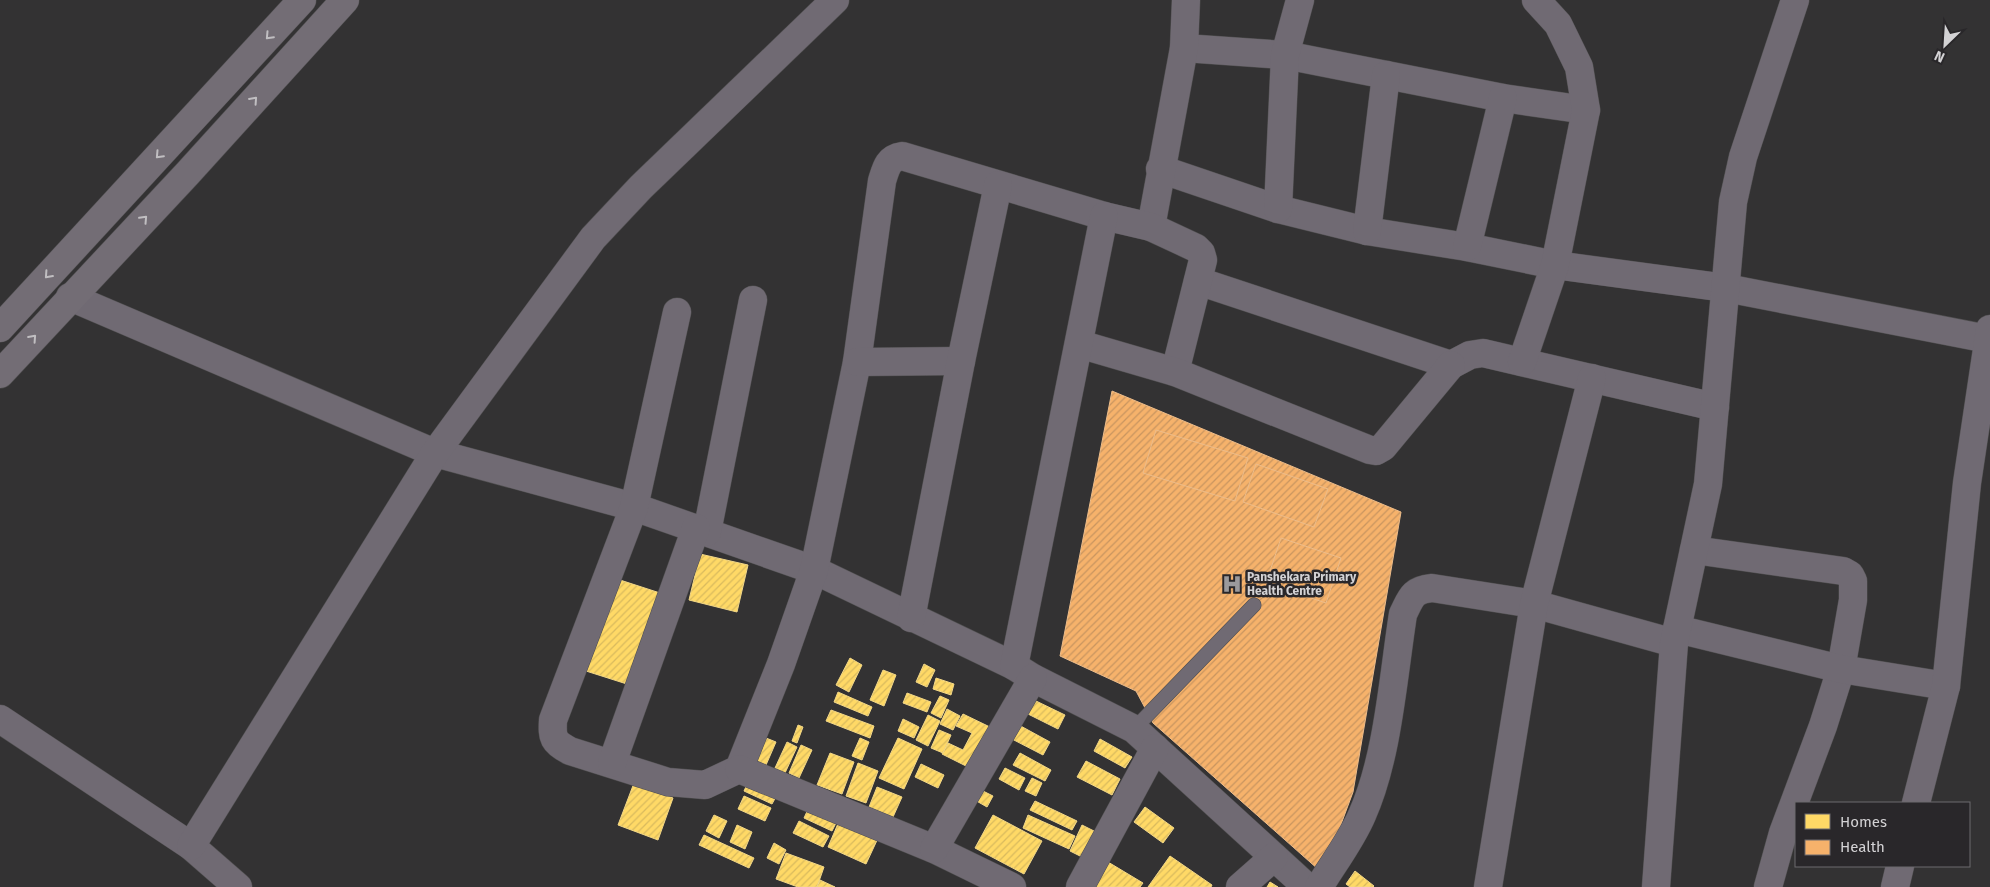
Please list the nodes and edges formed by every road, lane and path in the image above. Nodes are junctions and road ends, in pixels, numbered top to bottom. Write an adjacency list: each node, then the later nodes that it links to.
1 (344, 0): 23 (street, one-way to 1)
2 (835, 0): 37 (street)
3 (1186, 0): 8 (street)
4 (1300, 0): 9 (street)
5 (1536, 0): 12 (street)
6 (1795, 0): 22 (street)
7 (292, 3): 26 (street, one-way to 26)
8 (1184, 48): 9 (street); 13 (street)
9 (1285, 56): 10 (street); 15 (street)
10 (1386, 75): 11 (street); 18 (street)
11 (1503, 98): 12 (street); 19 (street)
12 (1586, 110): 20 (street)
13 (1160, 169): 15 (street); 17 (street)
14 (998, 185): 16 (street); 29 (street); 30 (street)
15 (1278, 208): 18 (street)
16 (1104, 216): 17 (street); 28 (street)
17 (1151, 227): 21 (street)
18 (1366, 231): 19 (street)
19 (1467, 247): 20 (street)
20 (1556, 266): 22 (street); 31 (street)
21 (1198, 281): 32 (street); 33 (street)
22 (1726, 288): 27 (street); 36 (street)
23 (70, 297): 34 (street, one-way to 23); 37 (street)
24 (753, 300): 39 (street)
25 (677, 312): 38 (street)
26 (0, 328)
27 (1989, 334): 48 (street)
28 (1079, 344): 33 (street); 47 (street)
29 (961, 361): 30 (street); 44 (street)
30 (857, 362): 41 (street)
31 (1522, 362): 32 (street); 35 (street)
32 (1451, 365): 33 (street)
33 (1175, 372)
34 (0, 374)
35 (1592, 378): 36 (street); 42 (street)
36 (1715, 407): 40 (street)
37 (435, 453): 38 (street); 55 (street)
38 (634, 507): 39 (street); 52 (street)
39 (702, 530): 41 (street); 52 (street)
40 (1694, 550): 45 (street); 46 (street)
41 (814, 570): 44 (street); 53 (street)
42 (1534, 604): 45 (street); 64 (street); 65 (street)
43 (1254, 605): 50 (lane)
44 (912, 618): 47 (street)
45 (1676, 636): 46 (street); 66 (street)
46 (1841, 669): 48 (street); 67 (street)
47 (1023, 672): 50 (street); 56 (street)
48 (1946, 686): 54 (street)
49 (0, 720): 55 (street)
50 (1134, 729): 51 (street)
51 (1155, 748): 57 (street); 61 (street)
52 (612, 763): 53 (street)
53 (739, 770): 56 (street)
54 (1916, 802)
55 (191, 846): 59 (street)
56 (934, 849): 60 (street)
57 (1274, 857): 62 (street); 63 (street)
58 (1900, 867): 68 (street)
59 (238, 887)
60 (1012, 887)
61 (1080, 887)
62 (1240, 887)
63 (1307, 887)
64 (1319, 887)
65 (1488, 887)
66 (1656, 887)
67 (1768, 887)
68 (1895, 887)

